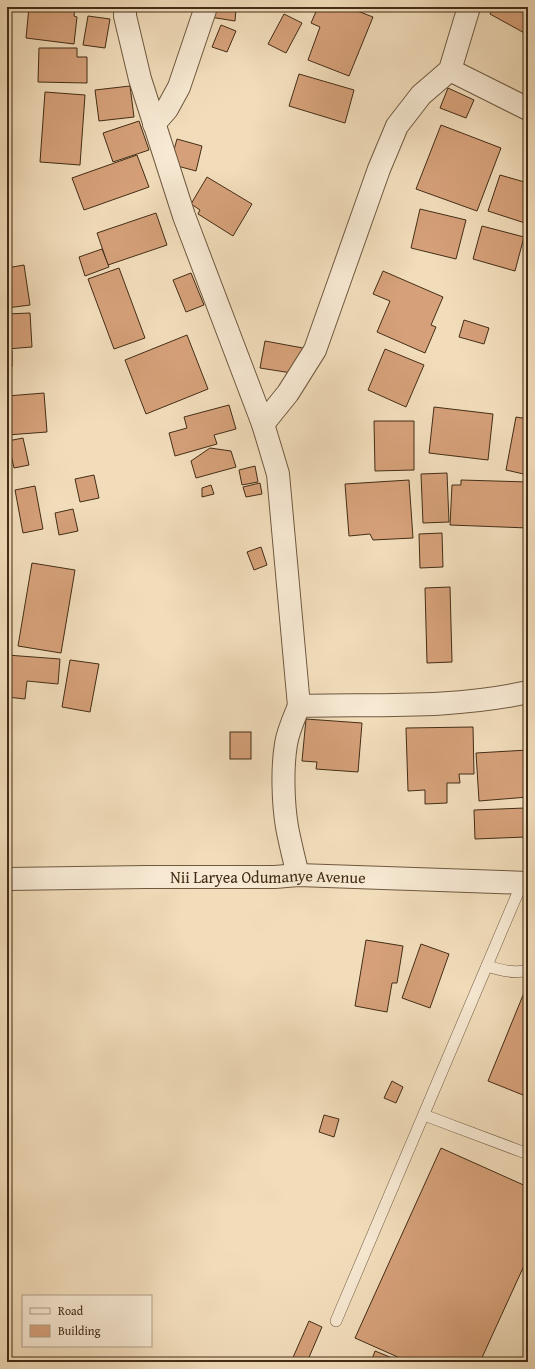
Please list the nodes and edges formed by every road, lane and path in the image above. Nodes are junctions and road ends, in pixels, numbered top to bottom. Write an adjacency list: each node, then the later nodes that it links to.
1 (125, 7): 6 (street)
2 (206, 7): 6 (street)
3 (469, 7): 4 (street)
4 (450, 70): 5 (street); 7 (street)
5 (528, 109)
6 (154, 124): 7 (street)
7 (263, 424): 9 (street)
8 (528, 692): 9 (street)
9 (299, 706): 10 (street)
10 (298, 875): 11 (street, Nii Laryea Odumanye Avenue); 12 (street, Nii Laryea Odumanye Avenue)
11 (7, 878)
12 (525, 883): 13 (lane)
13 (487, 966): 14 (lane); 15 (lane)
14 (528, 970)
15 (424, 1115): 16 (lane); 17 (lane)
16 (528, 1154)
17 (336, 1321)

